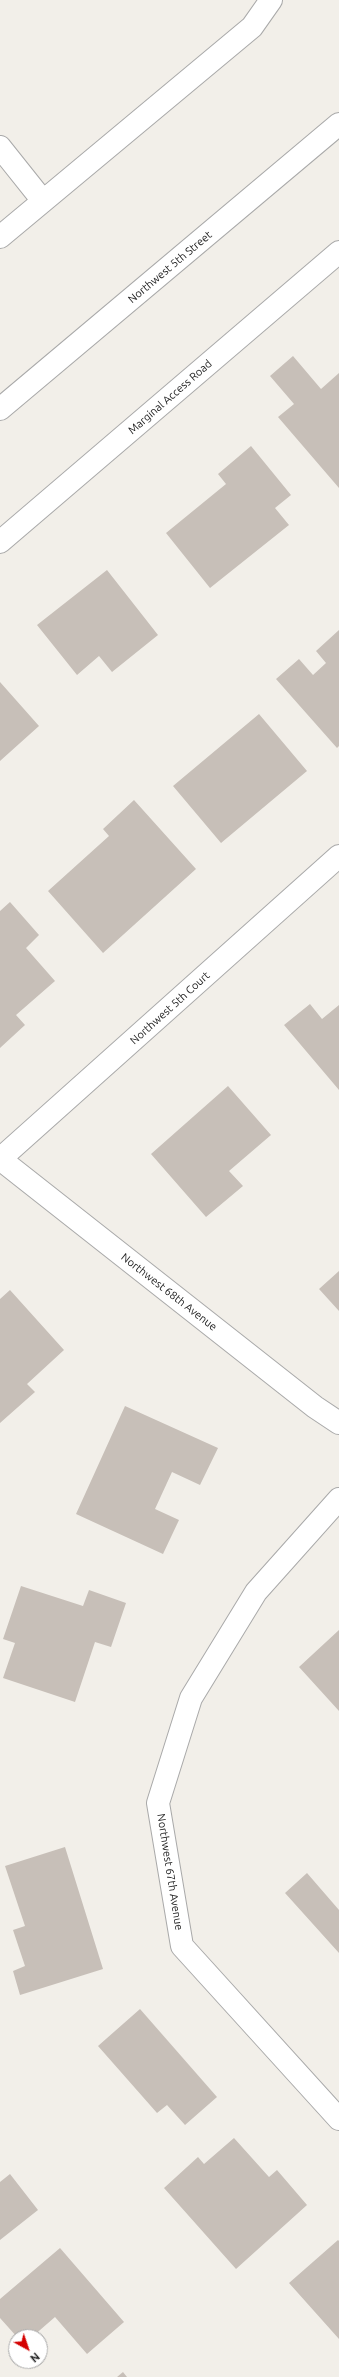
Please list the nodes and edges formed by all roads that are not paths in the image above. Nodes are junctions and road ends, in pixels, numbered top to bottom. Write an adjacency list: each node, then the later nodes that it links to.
1 (271, 0): 4 (street)
2 (339, 124): 7 (street, Northwest 5th Street)
3 (0, 147): 4 (street)
4 (43, 201): 5 (street)
5 (0, 237)
6 (339, 252): 8 (street, Marginal Access Road)
7 (0, 409)
8 (0, 542)
9 (339, 856): 10 (street, Northwest 5th Court)
10 (0, 1159): 11 (street, Northwest 68th Avenue)
11 (339, 1423)
12 (339, 1499): 13 (street, Northwest 67th Avenue)
13 (339, 2119)

